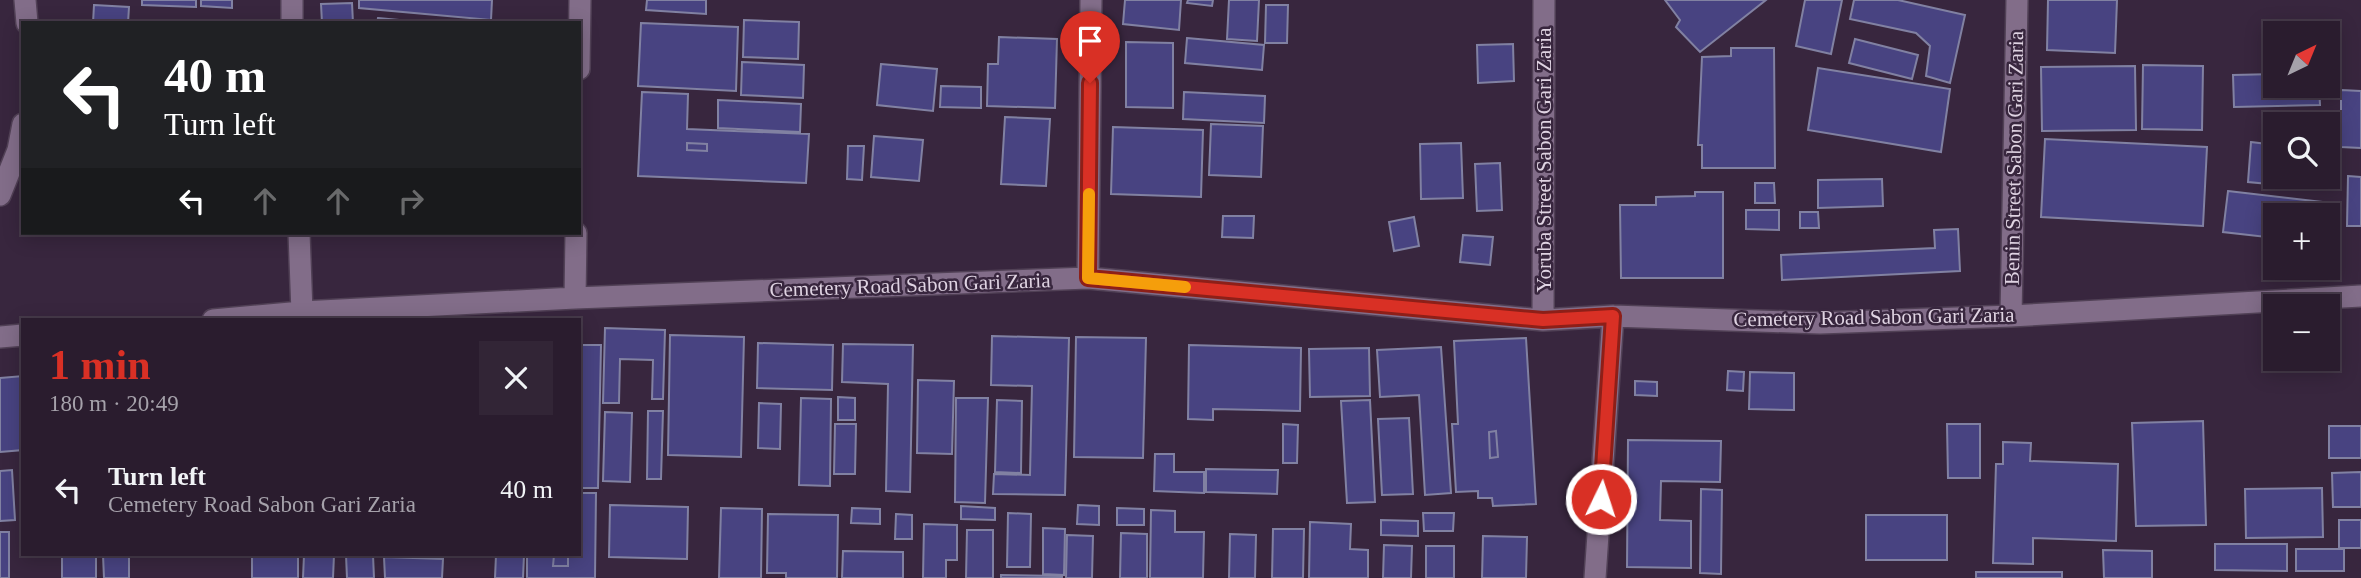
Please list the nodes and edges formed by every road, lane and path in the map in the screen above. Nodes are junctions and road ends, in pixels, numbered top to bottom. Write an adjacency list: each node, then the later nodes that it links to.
1 (24, 0): 7 (street)
2 (292, 0): 8 (street)
3 (580, 0): 9 (street)
4 (1091, 0): 14 (street)
5 (1544, 0): 21 (street, Yoruba Street Sabon Gari Zaria)
6 (2017, 0): 19 (street, Benin Street Sabon Gari Zaria)
7 (27, 21)
8 (292, 21)
9 (580, 21)
10 (21, 134): 11 (street)
11 (0, 195)
12 (299, 235): 17 (street)
13 (576, 235): 16 (street)
14 (1088, 278): 16 (street, Cemetery Road Sabon Gari Zaria); 21 (street, Cemetery Road Sabon Gari Zaria)
15 (2361, 296): 19 (street, Cemetery Road Sabon Gari Zaria)
16 (575, 298): 17 (street, Cemetery Road Sabon Gari Zaria)
17 (302, 312): 20 (street, Cemetery Road Sabon Gari Zaria)
18 (1613, 316): 19 (street, Cemetery Road Sabon Gari Zaria); 21 (street, Cemetery Road Sabon Gari Zaria); 24 (street)
19 (2011, 316)
20 (235, 318)
21 (1543, 320)
22 (21, 335): 23 (street)
23 (0, 337)
24 (1595, 578)

